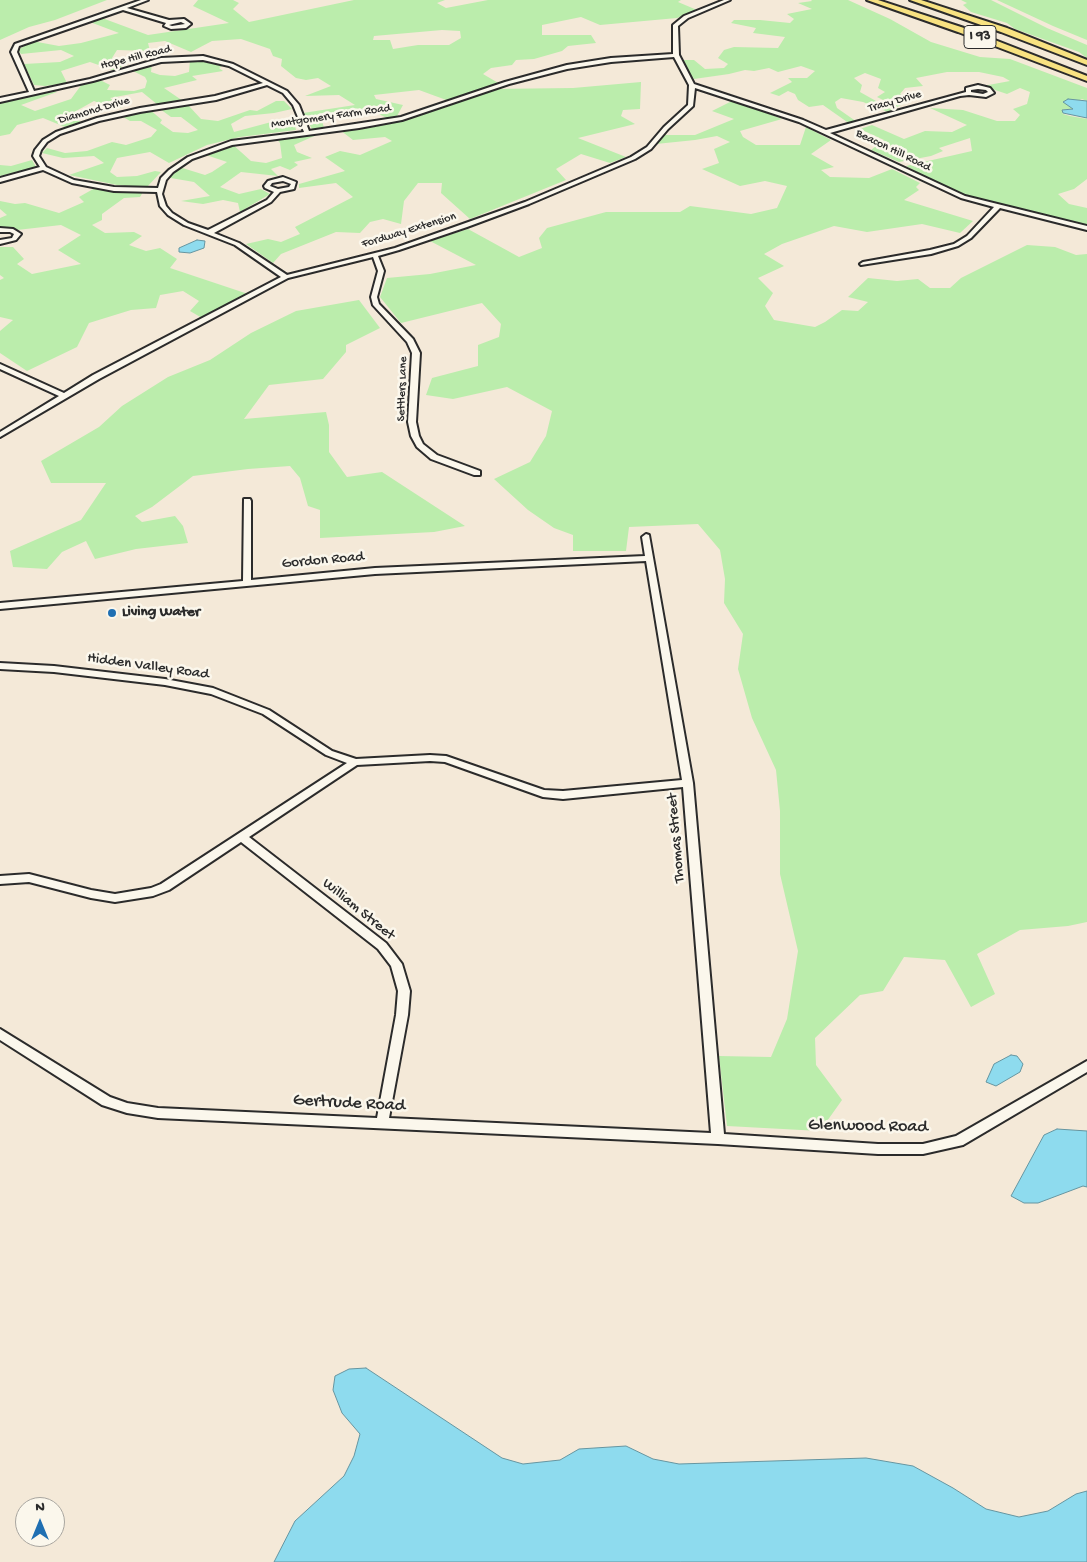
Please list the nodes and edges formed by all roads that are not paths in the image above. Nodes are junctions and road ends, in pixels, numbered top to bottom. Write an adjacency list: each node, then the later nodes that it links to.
1 (146, 0): 5 (street)
2 (728, 0): 7 (street)
3 (872, 0): 9 (highway, I 93)
4 (914, 0): 8 (highway, I 93)
5 (122, 8): 6 (street); 12 (street)
6 (169, 22)
7 (676, 55): 11 (street); 15 (street, Montgomery Farm Road)
8 (1087, 63)
9 (1087, 79)
10 (269, 83): 12 (street, Hope Hill Road); 15 (street, Hope Hill Road); 17 (street, Diamond Drive)
11 (692, 86): 16 (street, Beacon Hill Road); 26 (street, Fordway Extension)
12 (32, 92): 14 (street, Hope Hill Road)
13 (968, 93): 16 (street, Tracy Drive)
14 (0, 100)
15 (308, 132): 19 (street, Montgomery Farm Road)
16 (826, 132): 21 (street, Beacon Hill Road)
17 (44, 168): 18 (street); 19 (street)
18 (0, 180)
19 (159, 190): 24 (street)
20 (278, 191): 24 (street)
21 (998, 206): 22 (street, Beacon Hill Road); 27 (street)
22 (1087, 228)
23 (0, 230): 25 (street)
24 (208, 233): 28 (street)
25 (0, 242)
26 (375, 254): 28 (street, Fordway Extension); 32 (street, Settlers Lane)
27 (863, 264)
28 (286, 277): 30 (street, Fordway Extension)
29 (0, 366): 30 (street)
30 (63, 395): 31 (street, Fordway Extension)
31 (0, 435)
32 (477, 473)
33 (247, 501): 36 (street)
34 (646, 537): 35 (street, Thomas Street)
35 (649, 558): 36 (street, Gordon Road); 40 (street, Thomas Street)
36 (247, 582): 37 (street, Gordon Road)
37 (0, 606)
38 (0, 666): 39 (street, Hidden Valley Road)
39 (355, 762): 40 (street, Hidden Valley Road); 41 (street)
40 (688, 783): 46 (street, Thomas Street)
41 (242, 837): 42 (street); 45 (street, William Street)
42 (0, 880)
43 (0, 1034): 45 (street, Gertrude Road)
44 (1087, 1066): 46 (street, Glenwood Road)
45 (382, 1123): 46 (street, Gertrude Road)
46 (718, 1139)

